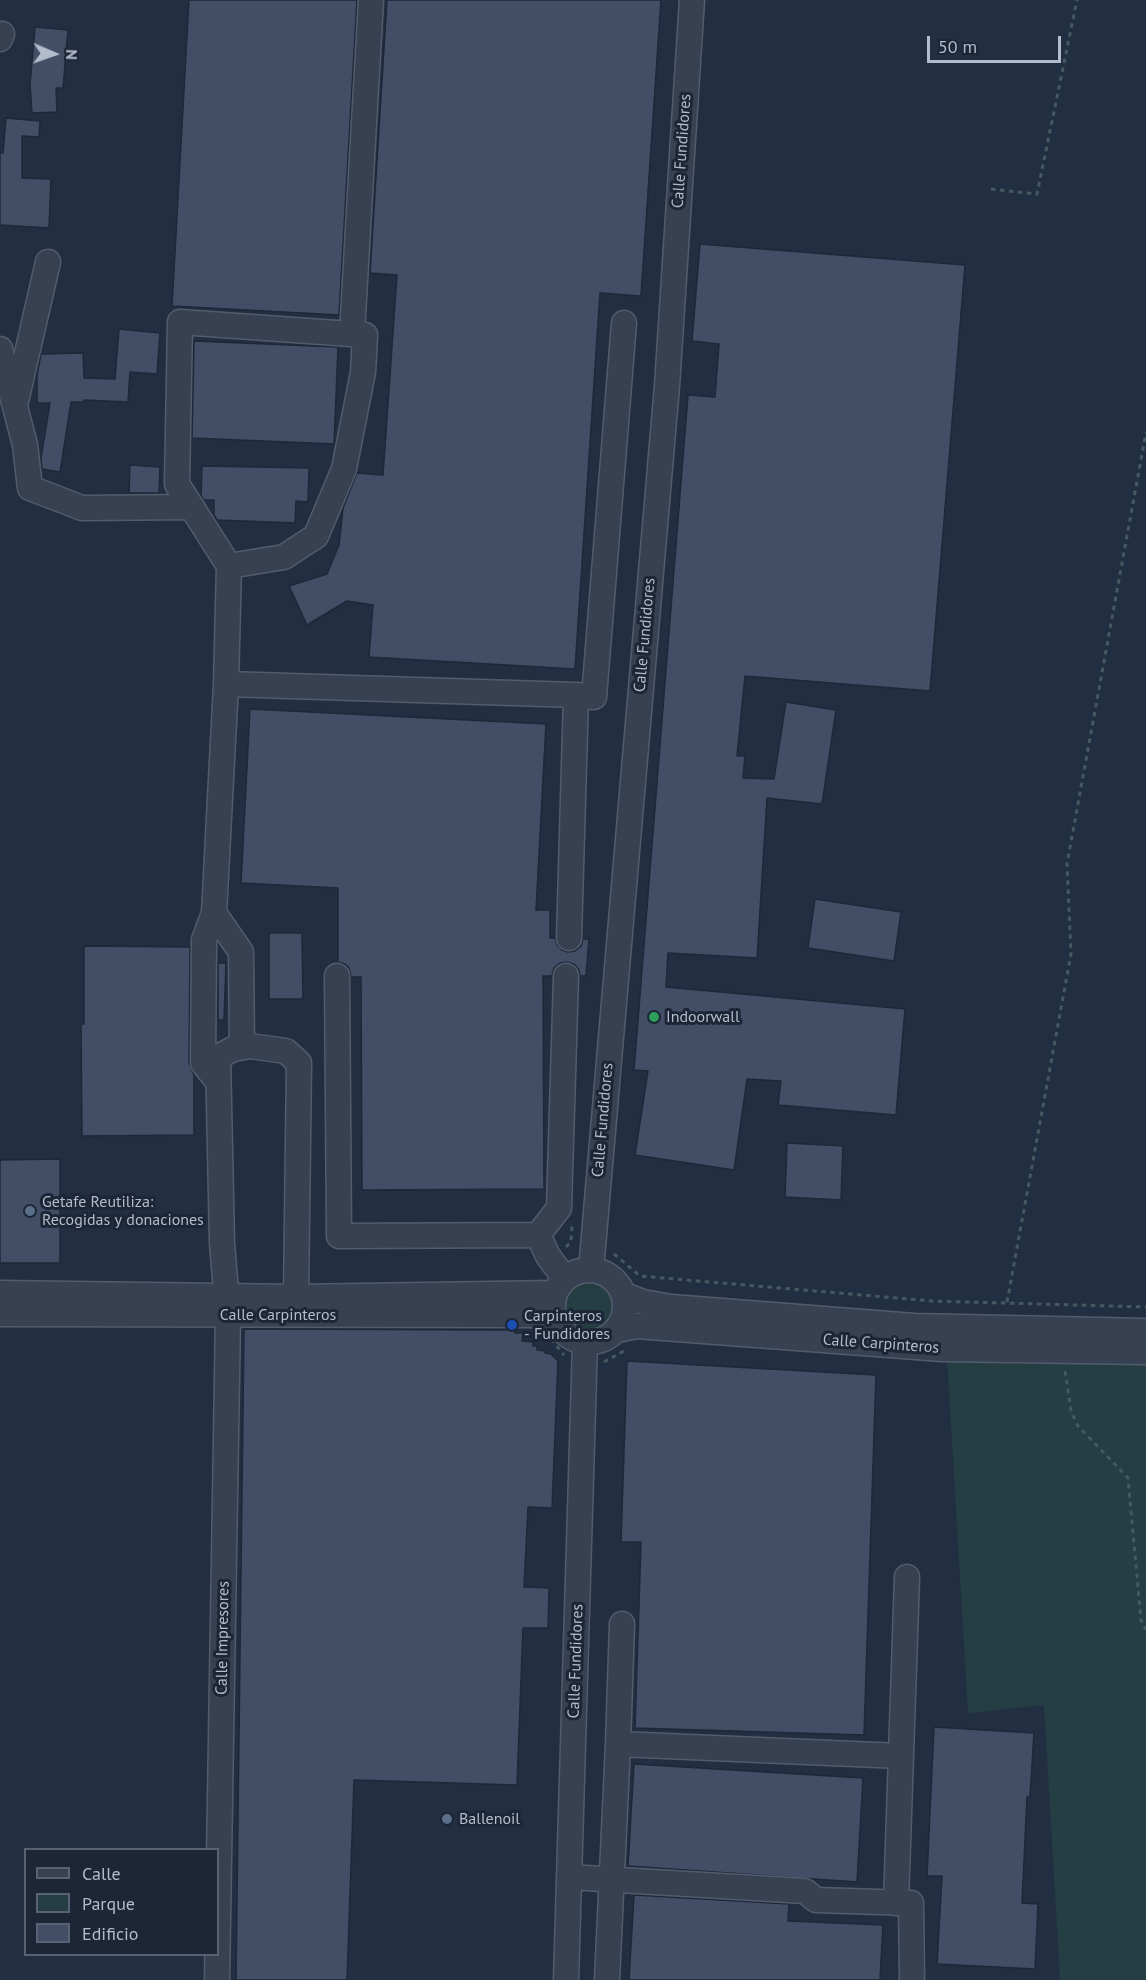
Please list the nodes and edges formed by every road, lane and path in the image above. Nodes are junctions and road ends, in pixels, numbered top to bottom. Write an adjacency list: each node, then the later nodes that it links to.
1 (371, 0): 7 (street)
2 (692, 0): 22 (street, Calle Fundidores)
3 (1077, 0): 4 (path)
4 (991, 189)
5 (48, 262): 9 (street)
6 (624, 323): 14 (street)
7 (352, 334): 11 (street); 12 (street)
8 (0, 349): 9 (street)
9 (15, 406): 11 (street)
10 (1146, 432): 30 (path)
11 (192, 507): 12 (street)
12 (229, 566): 13 (street)
13 (226, 684): 14 (street); 15 (street)
14 (576, 695): 16 (street)
15 (214, 913): 19 (street); 20 (street)
16 (569, 938)
17 (338, 976): 21 (street)
18 (566, 976): 21 (street)
19 (242, 1047): 20 (street, Calle Impresores); 26 (street)
20 (219, 1083): 27 (street, Calle Impresores)
21 (538, 1235): 23 (street)
22 (591, 1270): 23 (street); 25 (street)
23 (560, 1286): 26 (street, Calle Carpinteros); 29 (street)
24 (0, 1293): 27 (street, Calle Carpinteros)
25 (624, 1295): 30 (street, Calle Carpinteros); 31 (street)
26 (296, 1297): 27 (street, Calle Carpinteros)
27 (228, 1305): 28 (street, Calle Carpinteros); 29 (street, Calle Carpinteros); 41 (street, Calle Impresores)
28 (0, 1314)
29 (556, 1320): 33 (street)
30 (1006, 1328): 32 (street, Calle Carpinteros)
31 (617, 1330): 33 (street); 34 (street, Calle Carpinteros)
32 (1146, 1331)
33 (585, 1342): 42 (street, Calle Fundidores)
34 (1146, 1352)
35 (1065, 1370): 38 (path)
36 (907, 1577): 40 (street)
37 (622, 1624): 39 (street)
38 (1146, 1630)
39 (618, 1744): 40 (street); 43 (street)
40 (901, 1756): 44 (street)
41 (219, 1857)
42 (569, 1877): 43 (street); 47 (street, Calle Fundidores)
43 (611, 1880): 44 (street); 48 (street)
44 (896, 1903): 49 (street)
45 (217, 1956): 46 (street, Calle Impresores)
46 (217, 1980)
47 (566, 1980)
48 (607, 1980)
49 (912, 1980)

